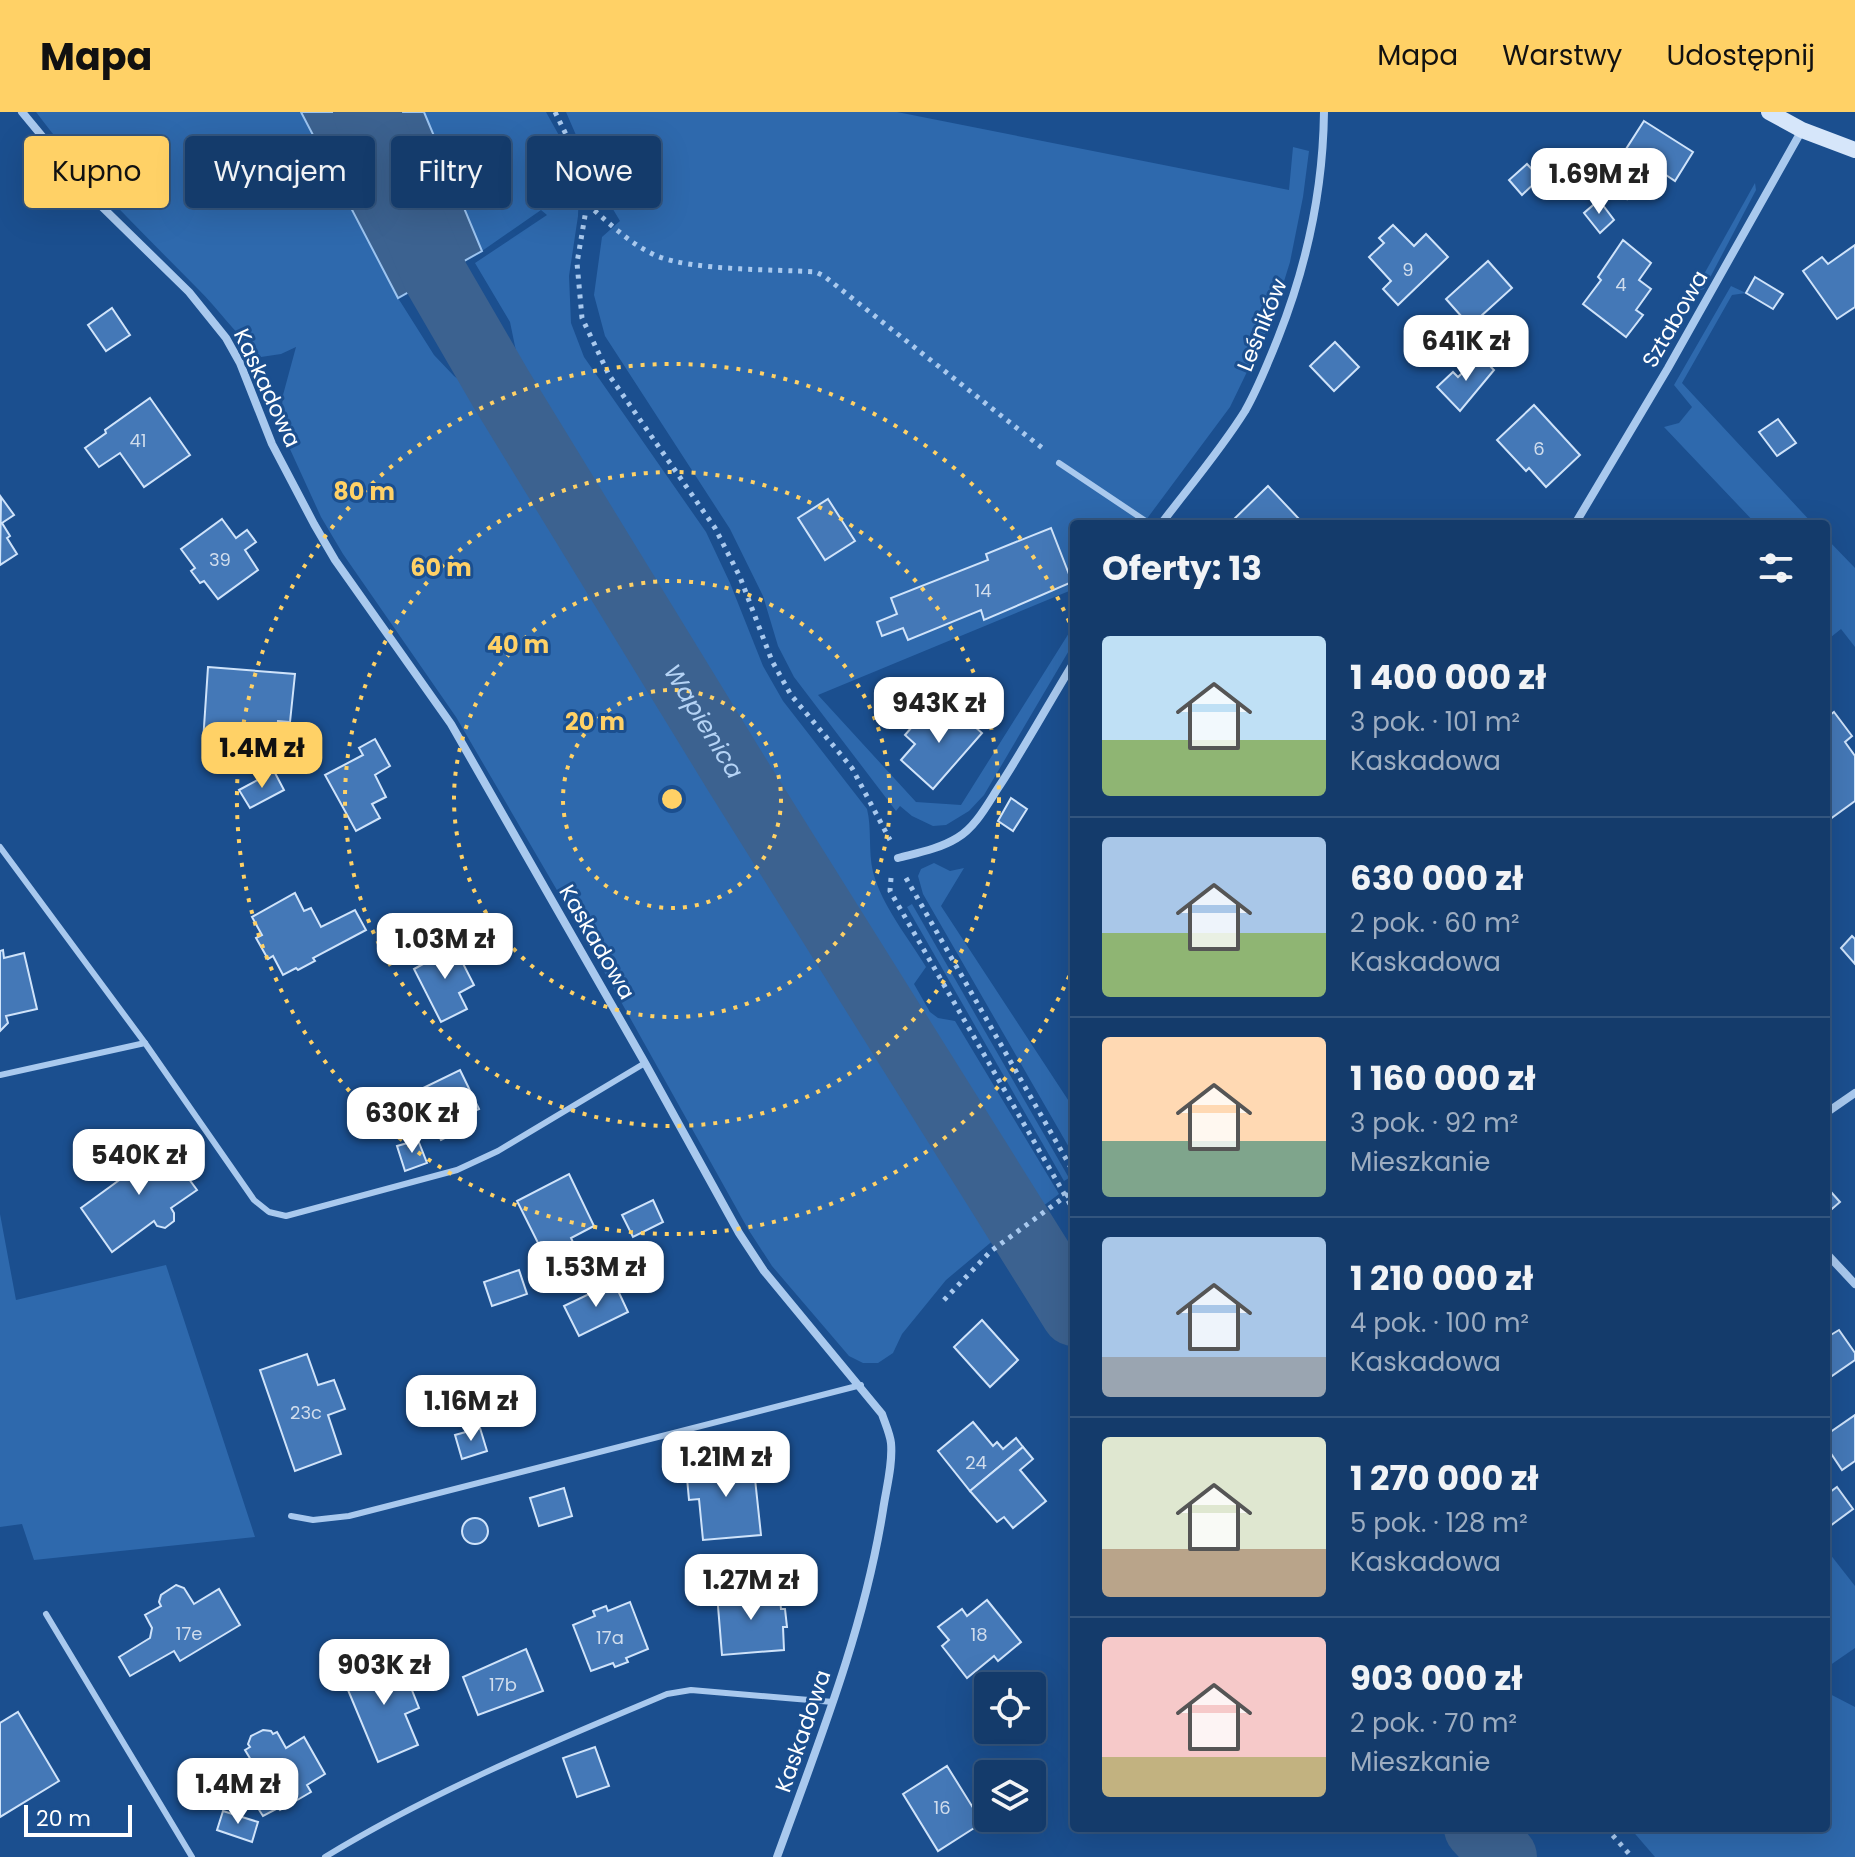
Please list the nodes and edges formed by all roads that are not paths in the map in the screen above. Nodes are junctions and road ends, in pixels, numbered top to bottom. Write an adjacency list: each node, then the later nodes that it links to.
1 (22, 112): 14 (street, Kaskadowa)
2 (1324, 112): 8 (street, Leśników)
3 (1769, 112): 4 (street)
4 (1802, 130): 5 (street); 9 (street, Sztabowa)
5 (1855, 150)
6 (1059, 463): 7 (lane)
7 (1144, 520)
8 (1164, 520)
9 (1577, 520)
10 (1070, 669): 12 (street)
11 (0, 847): 13 (lane)
12 (898, 858)
13 (145, 1043): 14 (lane); 15 (lane)
14 (645, 1063): 20 (street, Kaskadowa)
15 (0, 1075)
16 (1855, 1093): 17 (street)
17 (1830, 1110)
18 (1830, 1257): 19 (street)
19 (1855, 1284)
20 (861, 1385): 21 (lane); 23 (street, Kaskadowa)
21 (291, 1516)
22 (46, 1614): 24 (lane)
23 (833, 1702): 25 (lane); 26 (street, Kaskadowa)
24 (192, 1857)
25 (325, 1857)
26 (777, 1857)

